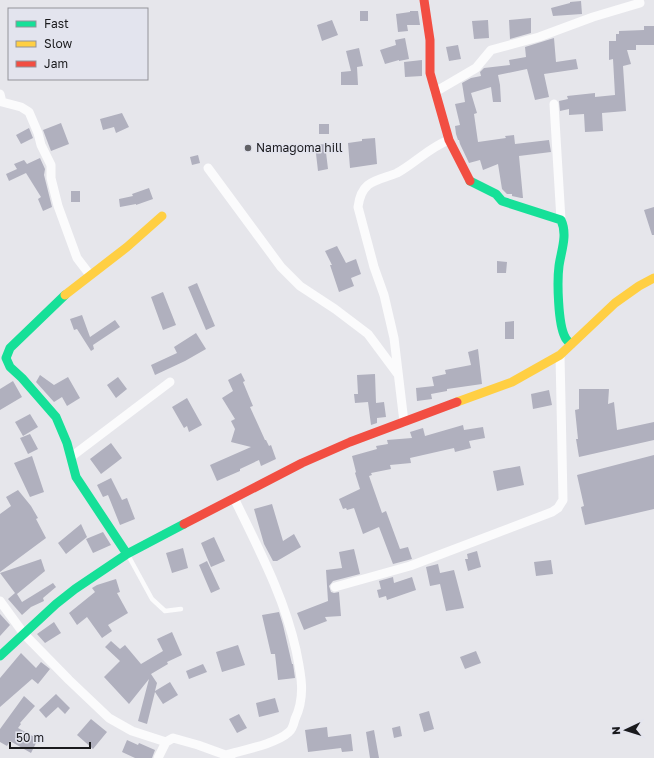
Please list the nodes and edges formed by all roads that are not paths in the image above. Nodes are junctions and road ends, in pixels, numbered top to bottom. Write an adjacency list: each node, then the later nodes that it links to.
1 (424, 0): 3 (street)
2 (639, 0): 3 (street)
3 (435, 92): 6 (street)
4 (0, 94): 10 (street)
5 (554, 104): 9 (street)
6 (449, 140): 9 (street); 15 (street)
7 (208, 168): 15 (street)
8 (162, 216): 10 (street)
9 (560, 220): 12 (street)
10 (90, 275): 14 (street)
11 (654, 278): 12 (street)
12 (571, 344): 13 (street)
13 (560, 356): 17 (street); 21 (street)
14 (4, 364): 18 (street)
15 (398, 374): 17 (street)
16 (170, 382): 18 (street)
17 (404, 422): 19 (street)
18 (71, 457): 20 (street)
19 (234, 498): 20 (street); 27 (street)
20 (127, 554): 23 (lane); 24 (street)
21 (334, 587)
22 (0, 601): 24 (street)
23 (181, 609)
24 (24, 634): 25 (street); 26 (street)
25 (0, 656)
26 (166, 742): 27 (street); 28 (street)
27 (230, 756)
28 (158, 758)

